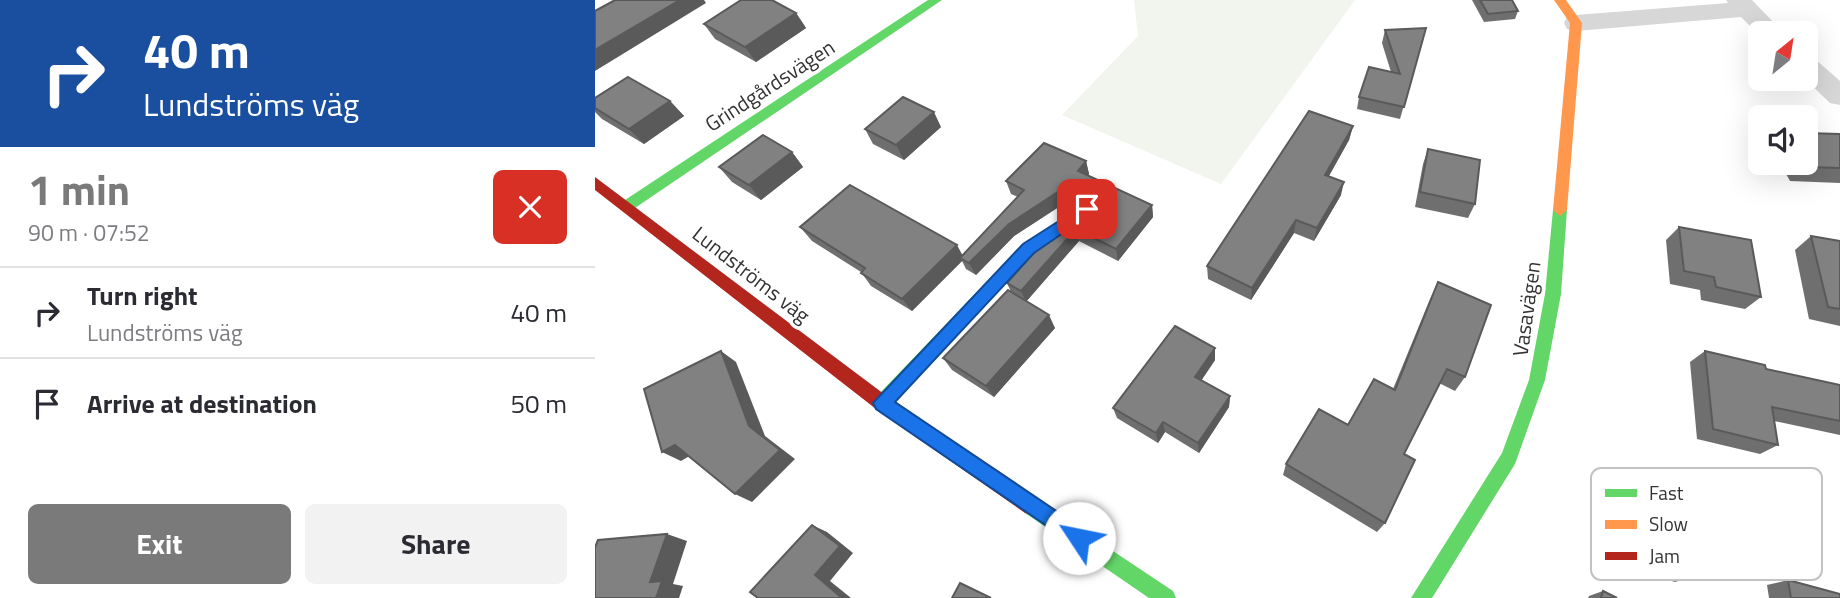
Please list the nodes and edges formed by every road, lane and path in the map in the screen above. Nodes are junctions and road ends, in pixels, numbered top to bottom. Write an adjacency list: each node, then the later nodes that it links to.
1 (936, 0): 9 (street, Grindgårdsvägen)
2 (1560, 0): 5 (street)
3 (1741, 4): 4 (street); 5 (street)
4 (1759, 21)
5 (1576, 23): 13 (street, Vasavägen)
6 (1818, 76): 7 (street)
7 (1840, 96)
8 (595, 181): 9 (street, Lundströms väg)
9 (627, 206): 11 (street, Lundströms väg)
10 (1087, 209): 11 (street)
11 (882, 403): 12 (street, Lundströms väg)
12 (1166, 598)
13 (1421, 598)

